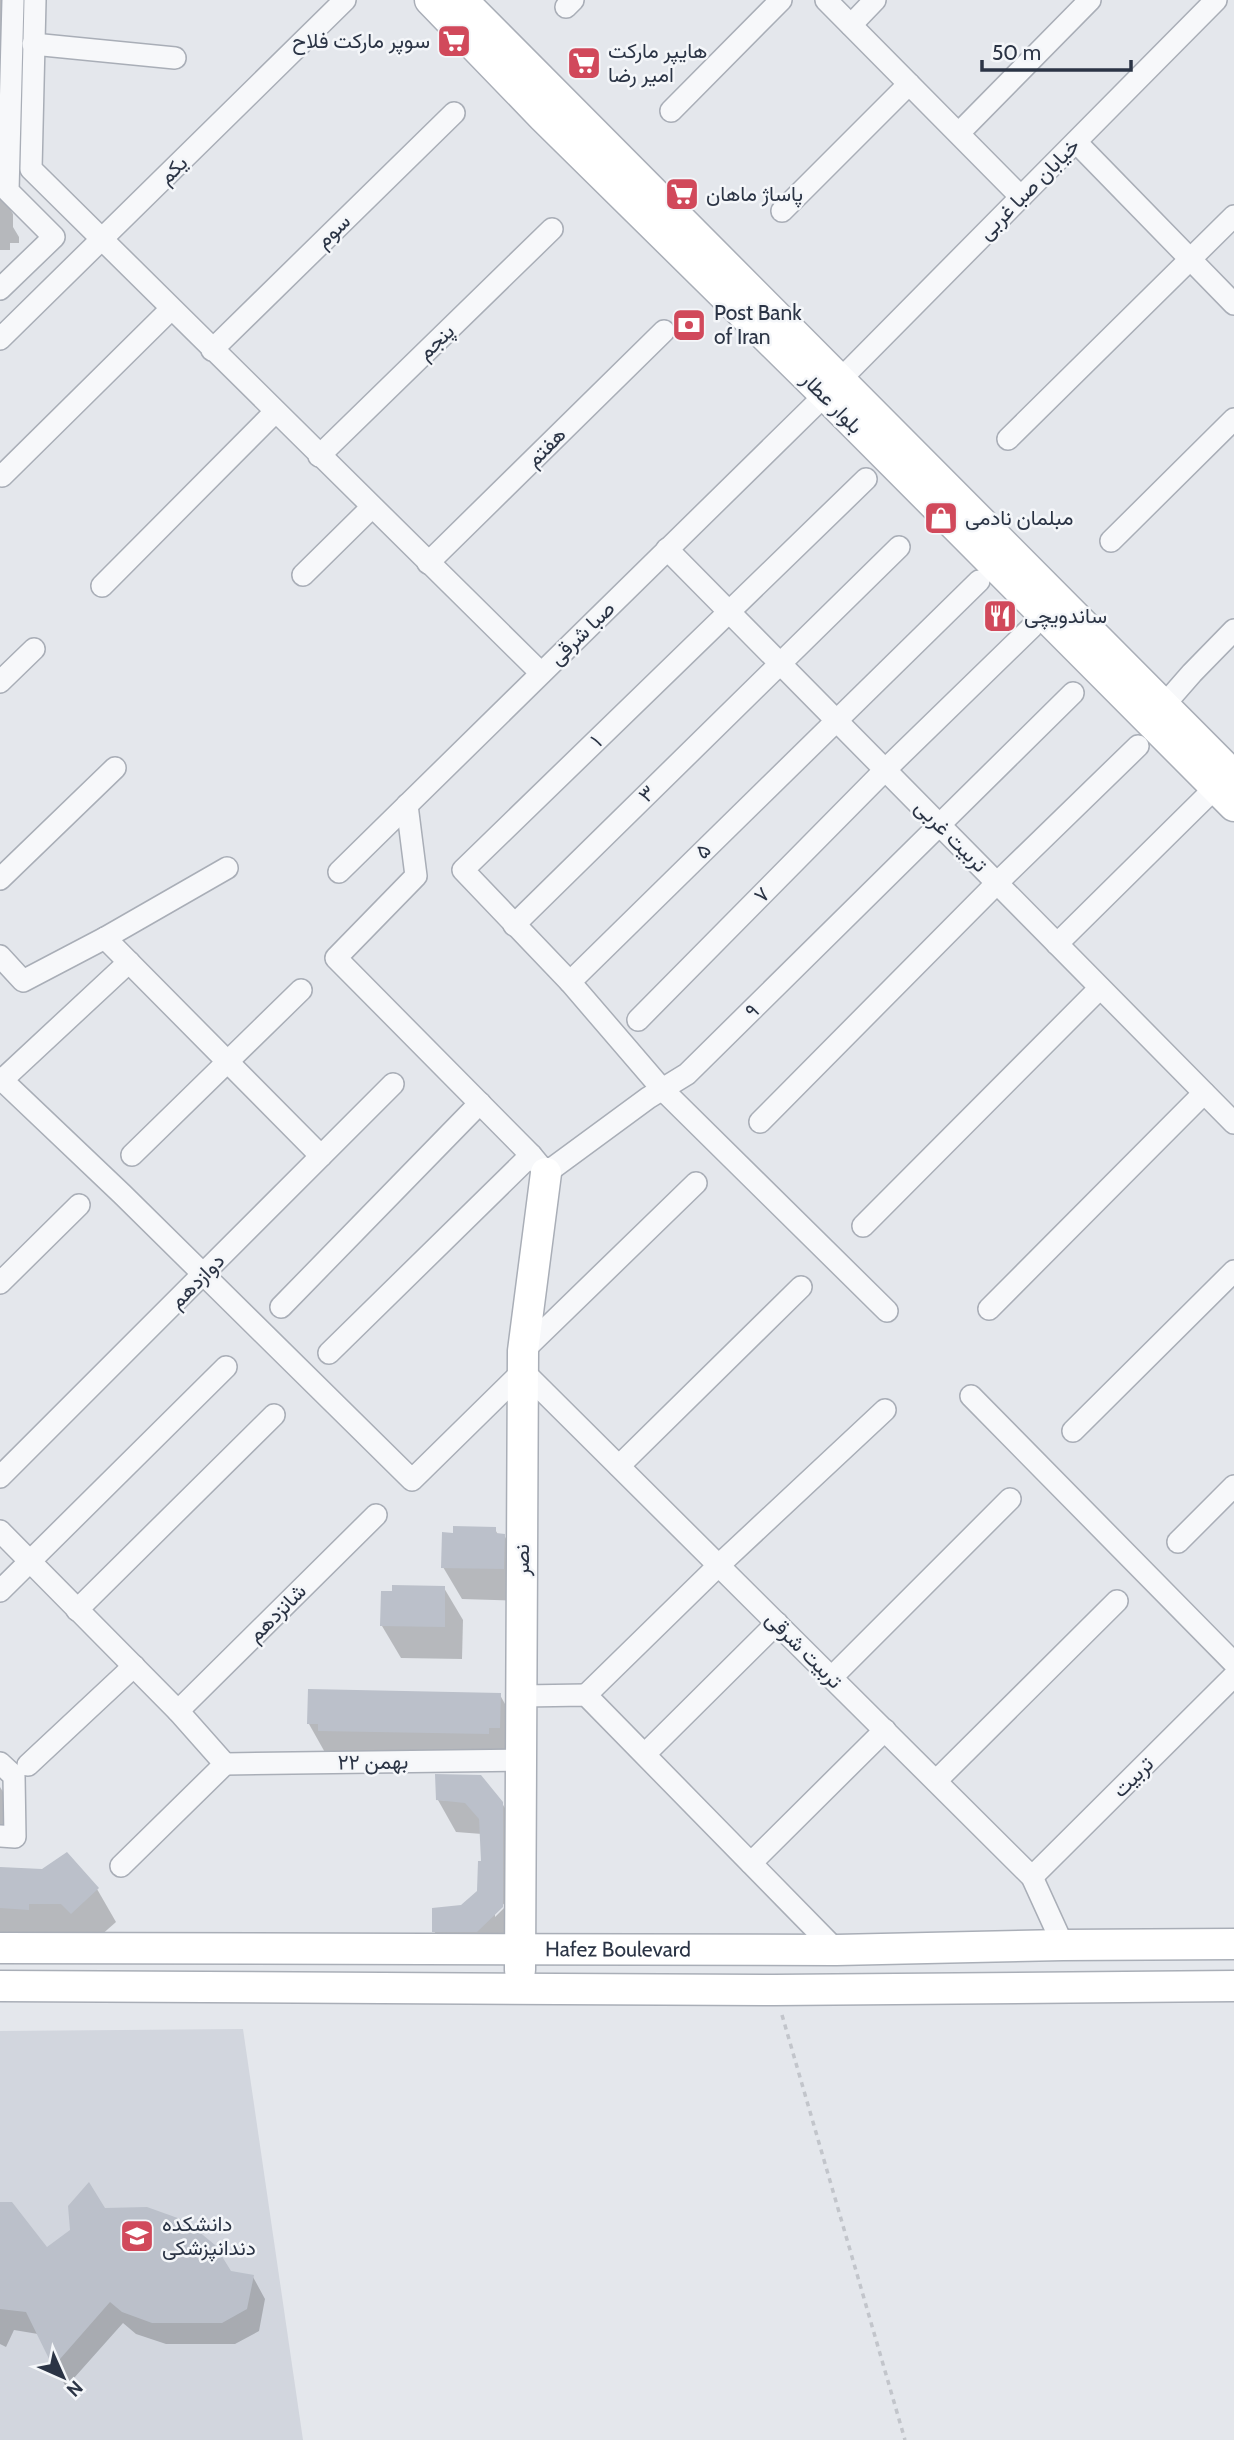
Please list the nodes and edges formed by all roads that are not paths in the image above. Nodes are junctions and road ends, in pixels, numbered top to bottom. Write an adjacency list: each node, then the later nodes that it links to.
1 (13, 0): 25 (street)
2 (35, 0): 12 (street)
3 (345, 0): 23 (street, یکم)
4 (430, 0): 31 (street, بلوار عطار)
5 (463, 0): 31 (street, بلوار عطار)
6 (781, 0): 15 (street)
7 (826, 0): 11 (street)
8 (875, 0): 11 (street)
9 (1090, 0): 17 (street)
10 (1216, 0): 18 (street, خیابان صبا غربی)
11 (850, 24): 14 (street)
12 (33, 44): 13 (street); 23 (street)
13 (175, 58)
14 (909, 84): 17 (street); 20 (street)
15 (671, 111)
16 (454, 113): 30 (street, سوم)
17 (959, 133): 19 (street)
18 (1076, 142): 19 (street, خیابان صبا غربی); 24 (street)
19 (1021, 197): 31 (street, خیابان صبا غربی)
20 (782, 211)
21 (1234, 216): 24 (street)
22 (552, 229): 35 (street, پنجم)
23 (102, 240): 27 (street); 29 (street, یکم)
24 (1190, 259): 26 (street); 34 (street)
25 (0, 289)
26 (1234, 304)
27 (171, 309): 30 (street); 36 (street)
28 (664, 331): 42 (street, هفتم)
29 (0, 339)
30 (212, 350): 32 (street)
31 (833, 387): 41 (street, صبا شرقی); 54 (street, بلوار عطار); 59 (street, بلوار عطار)
32 (275, 412): 35 (street); 45 (street)
33 (1234, 419): 39 (street)
34 (1008, 439)
35 (319, 456): 38 (street)
36 (2, 476)
37 (866, 479): 46 (street, ۱)
38 (372, 507): 42 (street); 43 (street)
39 (1111, 541)
40 (899, 547): 50 (street, ۳)
41 (667, 549): 46 (street, تربیت غربی); 51 (street, صبا شرقی)
42 (428, 563): 51 (street)
43 (303, 575)
44 (979, 582): 55 (street, ۵)
45 (102, 586)
46 (729, 611): 50 (street, تربیت غربی); 66 (street, ۱)
47 (1032, 626): 58 (street, ۷)
48 (1234, 630): 54 (street)
49 (34, 649): 52 (street)
50 (780, 664): 55 (street, تربیت غربی); 66 (street, ۳)
51 (541, 674): 60 (street, صبا شرقی)
52 (0, 682)
53 (1073, 693): 61 (street, ۹)
54 (1164, 705): 59 (street, بلوار عطار)
55 (836, 720): 58 (street, تربیت غربی); 71 (street, ۵)
56 (1138, 746): 65 (street)
57 (115, 768): 64 (street)
58 (886, 770): 61 (street, تربیت غربی); 74 (street, ۷)
59 (1228, 790): 68 (street)
60 (407, 805): 63 (street, صبا شرقی); 80 (street)
61 (940, 826): 65 (street, تربیت غربی); 78 (street, ۹)
62 (227, 868): 67 (street)
63 (339, 872)
64 (0, 879)
65 (997, 883): 68 (street, تربیت غربی); 81 (street)
66 (514, 925): 71 (street)
67 (105, 938): 69 (street); 70 (street)
68 (1057, 944): 72 (street, تربیت غربی)
69 (0, 956)
70 (129, 962): 75 (street); 76 (street)
71 (570, 982): 78 (street)
72 (1100, 988): 79 (street, تربیت غربی); 88 (street)
73 (301, 990): 75 (street)
74 (638, 1020)
75 (227, 1062): 83 (street); 84 (street)
76 (1, 1080): 90 (street)
77 (393, 1084): 84 (street, دوازدهم)
78 (663, 1089): 85 (street, ۹); 95 (street)
79 (1204, 1093): 82 (street, تربیت غربی); 94 (street)
80 (480, 1103): 85 (street); 93 (street)
81 (760, 1122)
82 (1234, 1123)
83 (132, 1155)
84 (321, 1156): 90 (street, دوازدهم)
85 (538, 1164): 96 (street, ۹); 97 (street, نصر)
86 (696, 1183): 97 (street)
87 (79, 1205): 91 (street)
88 (863, 1226)
89 (1234, 1271): 102 (street)
90 (204, 1275): 97 (street); 104 (street, دوازدهم)
91 (0, 1283)
92 (801, 1287): 103 (street)
93 (281, 1307)
94 (989, 1309)
95 (887, 1311)
96 (329, 1353)
97 (523, 1361): 103 (street, تربیت شرقی); 121 (street, نصر)
98 (226, 1367): 110 (street)
99 (971, 1396): 116 (street)
100 (885, 1410): 111 (street)
101 (274, 1415): 114 (street)
102 (1073, 1431)
103 (619, 1466): 111 (street, تربیت شرقی)
104 (0, 1476)
105 (1234, 1486): 109 (street)
106 (1010, 1499): 119 (street)
107 (376, 1515): 122 (street, شانزدهم)
108 (0, 1531): 110 (street)
109 (1178, 1542)
110 (30, 1561): 112 (street); 114 (street)
111 (719, 1565): 115 (street, تربیت شرقی); 120 (street)
112 (0, 1591)
113 (1117, 1601): 129 (street)
114 (77, 1610): 117 (street)
115 (777, 1623): 119 (street, تربیت شرقی); 124 (street)
116 (1234, 1662)
117 (134, 1666): 122 (street); 128 (street)
118 (1234, 1676): 133 (street, تربیت)
119 (832, 1677): 123 (street, تربیت شرقی)
120 (586, 1695): 121 (street); 124 (street)
121 (522, 1696): 125 (street, نصر)
122 (178, 1711): 127 (street)
123 (885, 1730): 129 (street, تربیت شرقی); 131 (street)
124 (645, 1754): 131 (street)
125 (521, 1760): 127 (street, ۲۲ بهمن); 137 (street, نصر)
126 (0, 1763): 130 (street)
127 (225, 1764): 132 (street)
128 (29, 1765)
129 (936, 1782): 133 (street, تربیت شرقی)
130 (0, 1836)
131 (751, 1863): 138 (street)
132 (121, 1866)
133 (1032, 1877): 135 (street, تربیت شرقی)
134 (1234, 1944): 135 (street, Hafez Boulevard)
135 (1063, 1945): 138 (street, Hafez Boulevard)
136 (0, 1948): 137 (street, Hafez Boulevard)
137 (521, 1949): 138 (street, Hafez Boulevard); 141 (street, نصر)
138 (836, 1950)
139 (0, 1986): 141 (street, Hafez Boulevard)
140 (1234, 1986): 141 (street, Hafez Boulevard)
141 (520, 1989)

